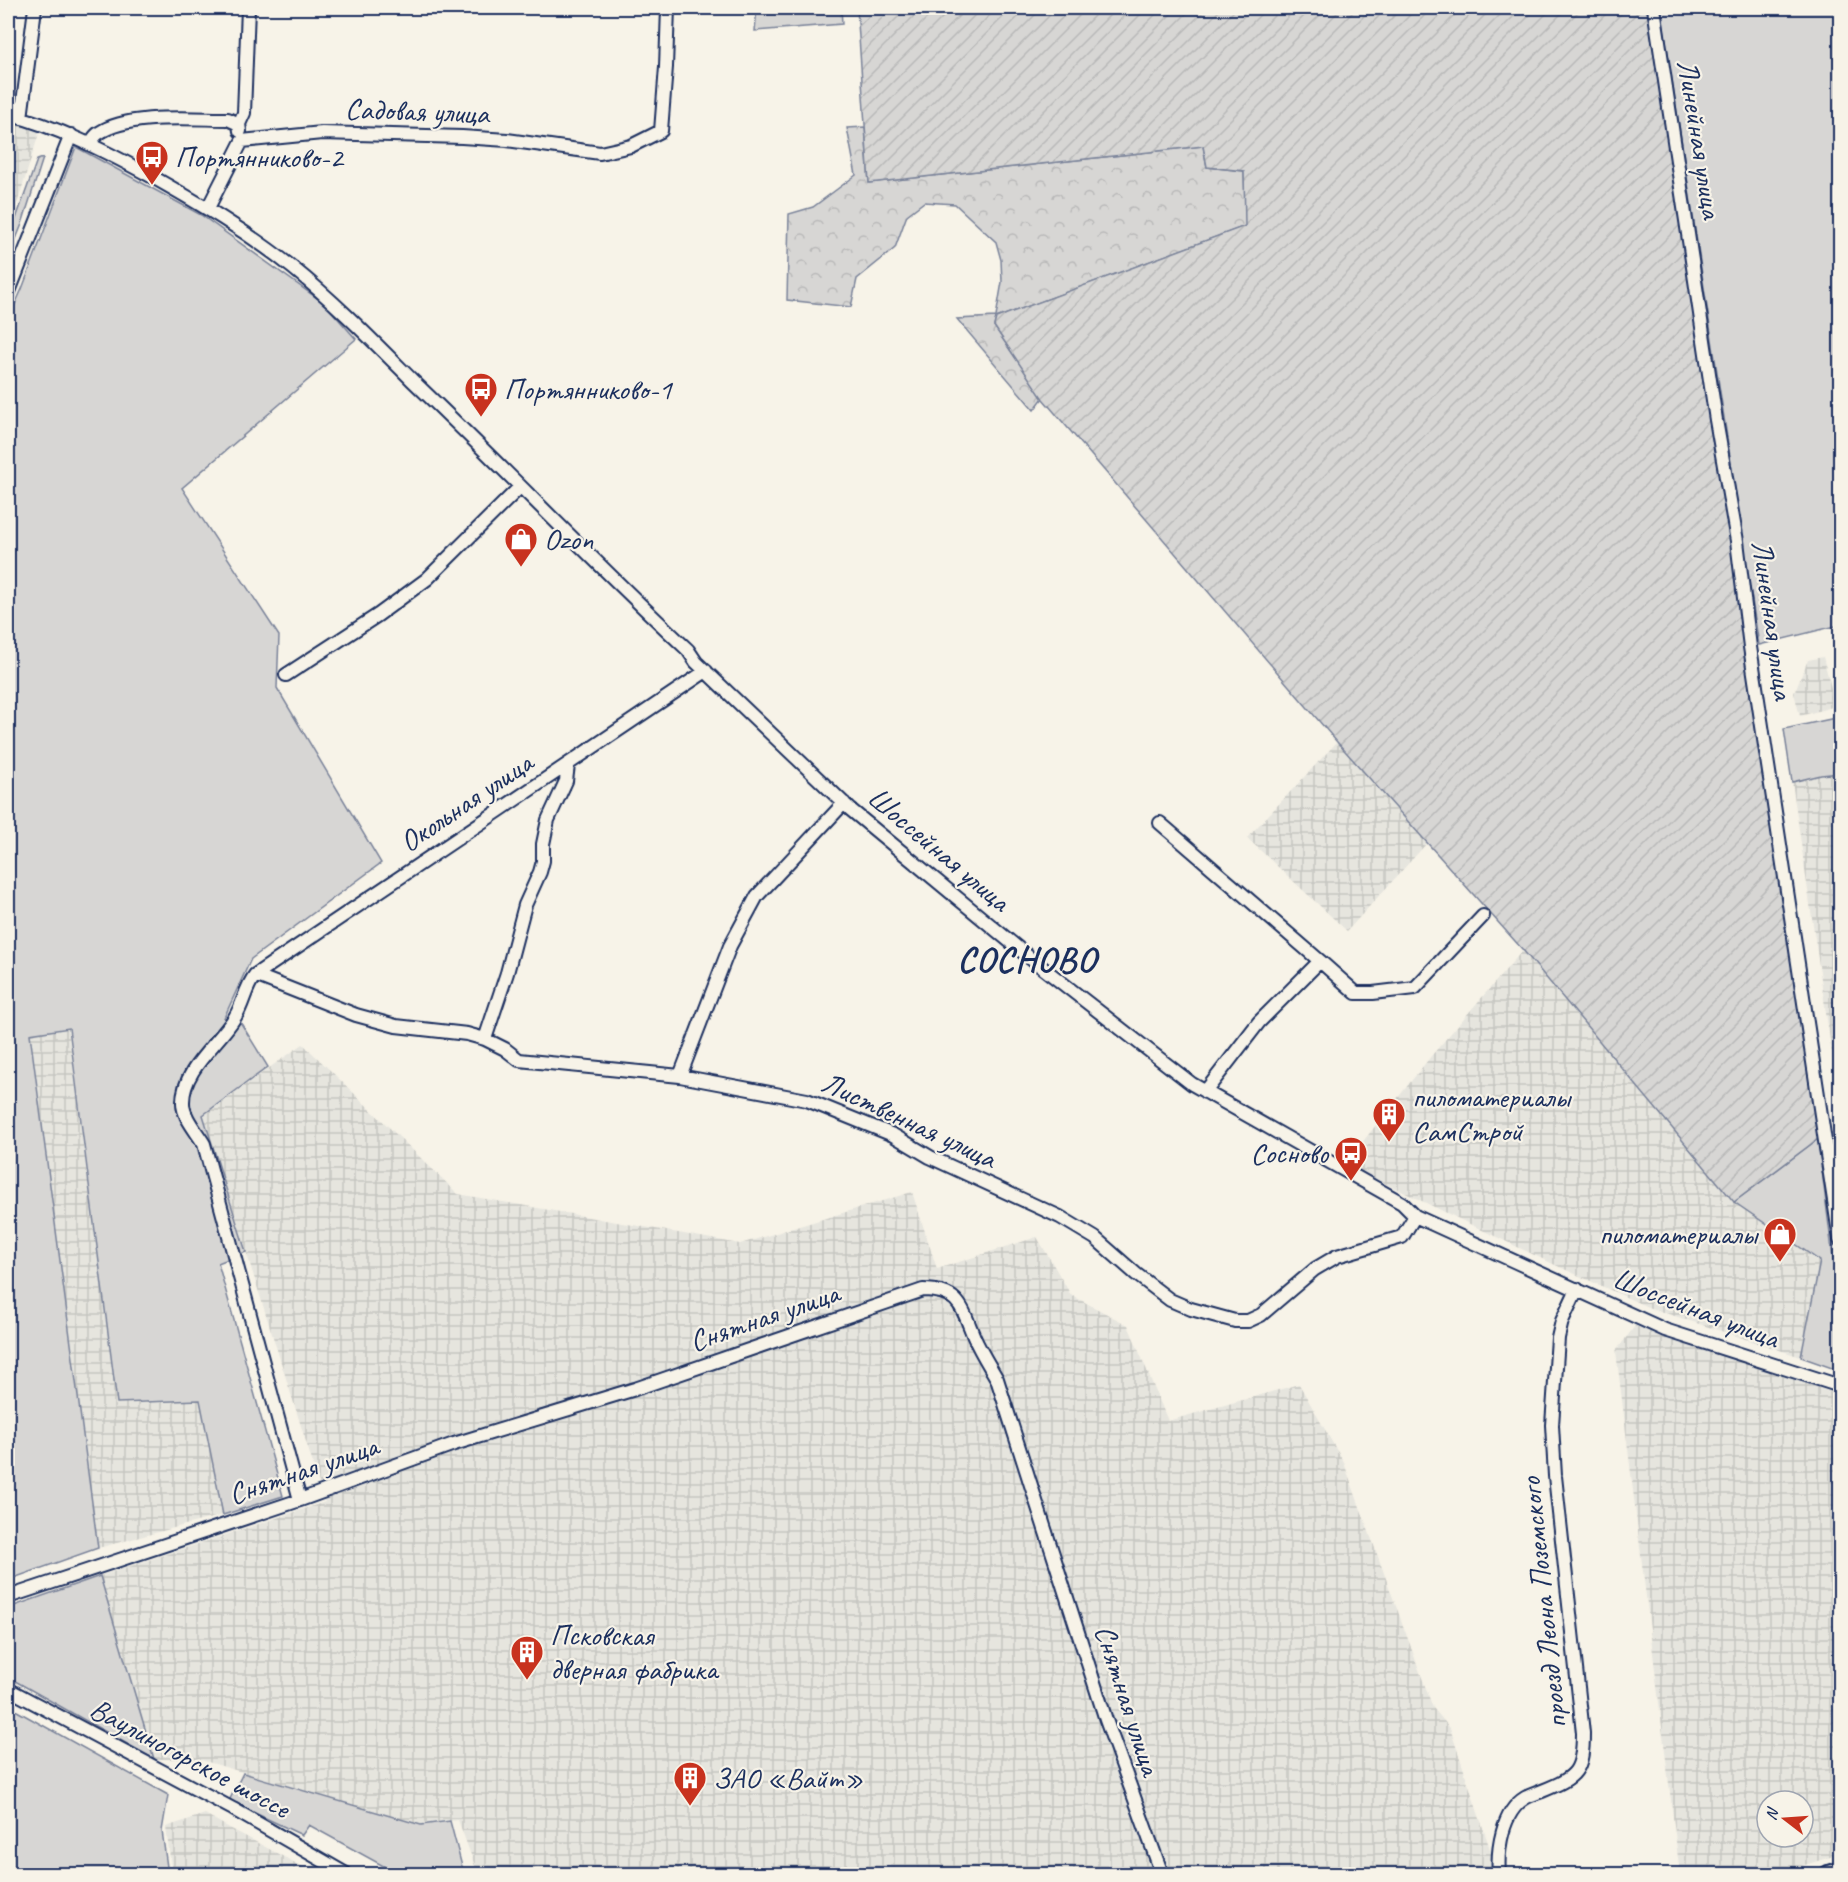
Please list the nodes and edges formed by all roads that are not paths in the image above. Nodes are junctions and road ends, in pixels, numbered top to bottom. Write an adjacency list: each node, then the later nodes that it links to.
1 (35, 8): 6 (street)
2 (248, 8): 7 (street)
3 (668, 8): 9 (street, Садовая улица)
4 (1654, 8): 26 (street, Линейная улица)
5 (8, 114): 6 (street, Шоссейная улица)
6 (21, 118): 8 (street, Шоссейная улица)
7 (239, 124): 9 (street); 10 (street)
8 (71, 135): 10 (street, Шоссейная улица); 12 (street)
9 (242, 141): 11 (street)
10 (90, 143): 11 (street, Шоссейная улица)
11 (208, 208): 13 (street, Шоссейная улица)
12 (8, 294)
13 (520, 487): 14 (street, Шоссейная улица); 15 (street)
14 (706, 671): 16 (street, Окольная улица); 17 (street, Шоссейная улица)
15 (286, 675)
16 (568, 765): 21 (street, Окольная улица); 22 (street)
17 (844, 803): 23 (street); 24 (street, Шоссейная улица)
18 (1160, 823): 20 (street)
19 (1483, 916): 20 (street)
20 (1320, 960): 24 (street)
21 (255, 975): 22 (street, Лиственная улица); 29 (street)
22 (485, 1039): 23 (street, Лиственная улица)
23 (680, 1076): 25 (street, Лиственная улица)
24 (1205, 1092): 25 (street, Шоссейная улица)
25 (1415, 1216): 27 (street, Шоссейная улица)
26 (1840, 1240)
27 (1577, 1289): 28 (street, Шоссейная улица); 35 (street, проезд Леона Поземского)
28 (1840, 1386)
29 (300, 1500): 30 (street, Снятная улица); 34 (street, Снятная улица)
30 (8, 1597)
31 (8, 1689): 33 (street, Ваулиногорское шоссе)
32 (1840, 1870): 36 (main road)
33 (346, 1875)
34 (1162, 1875)
35 (1499, 1875)
36 (1828, 1875)

